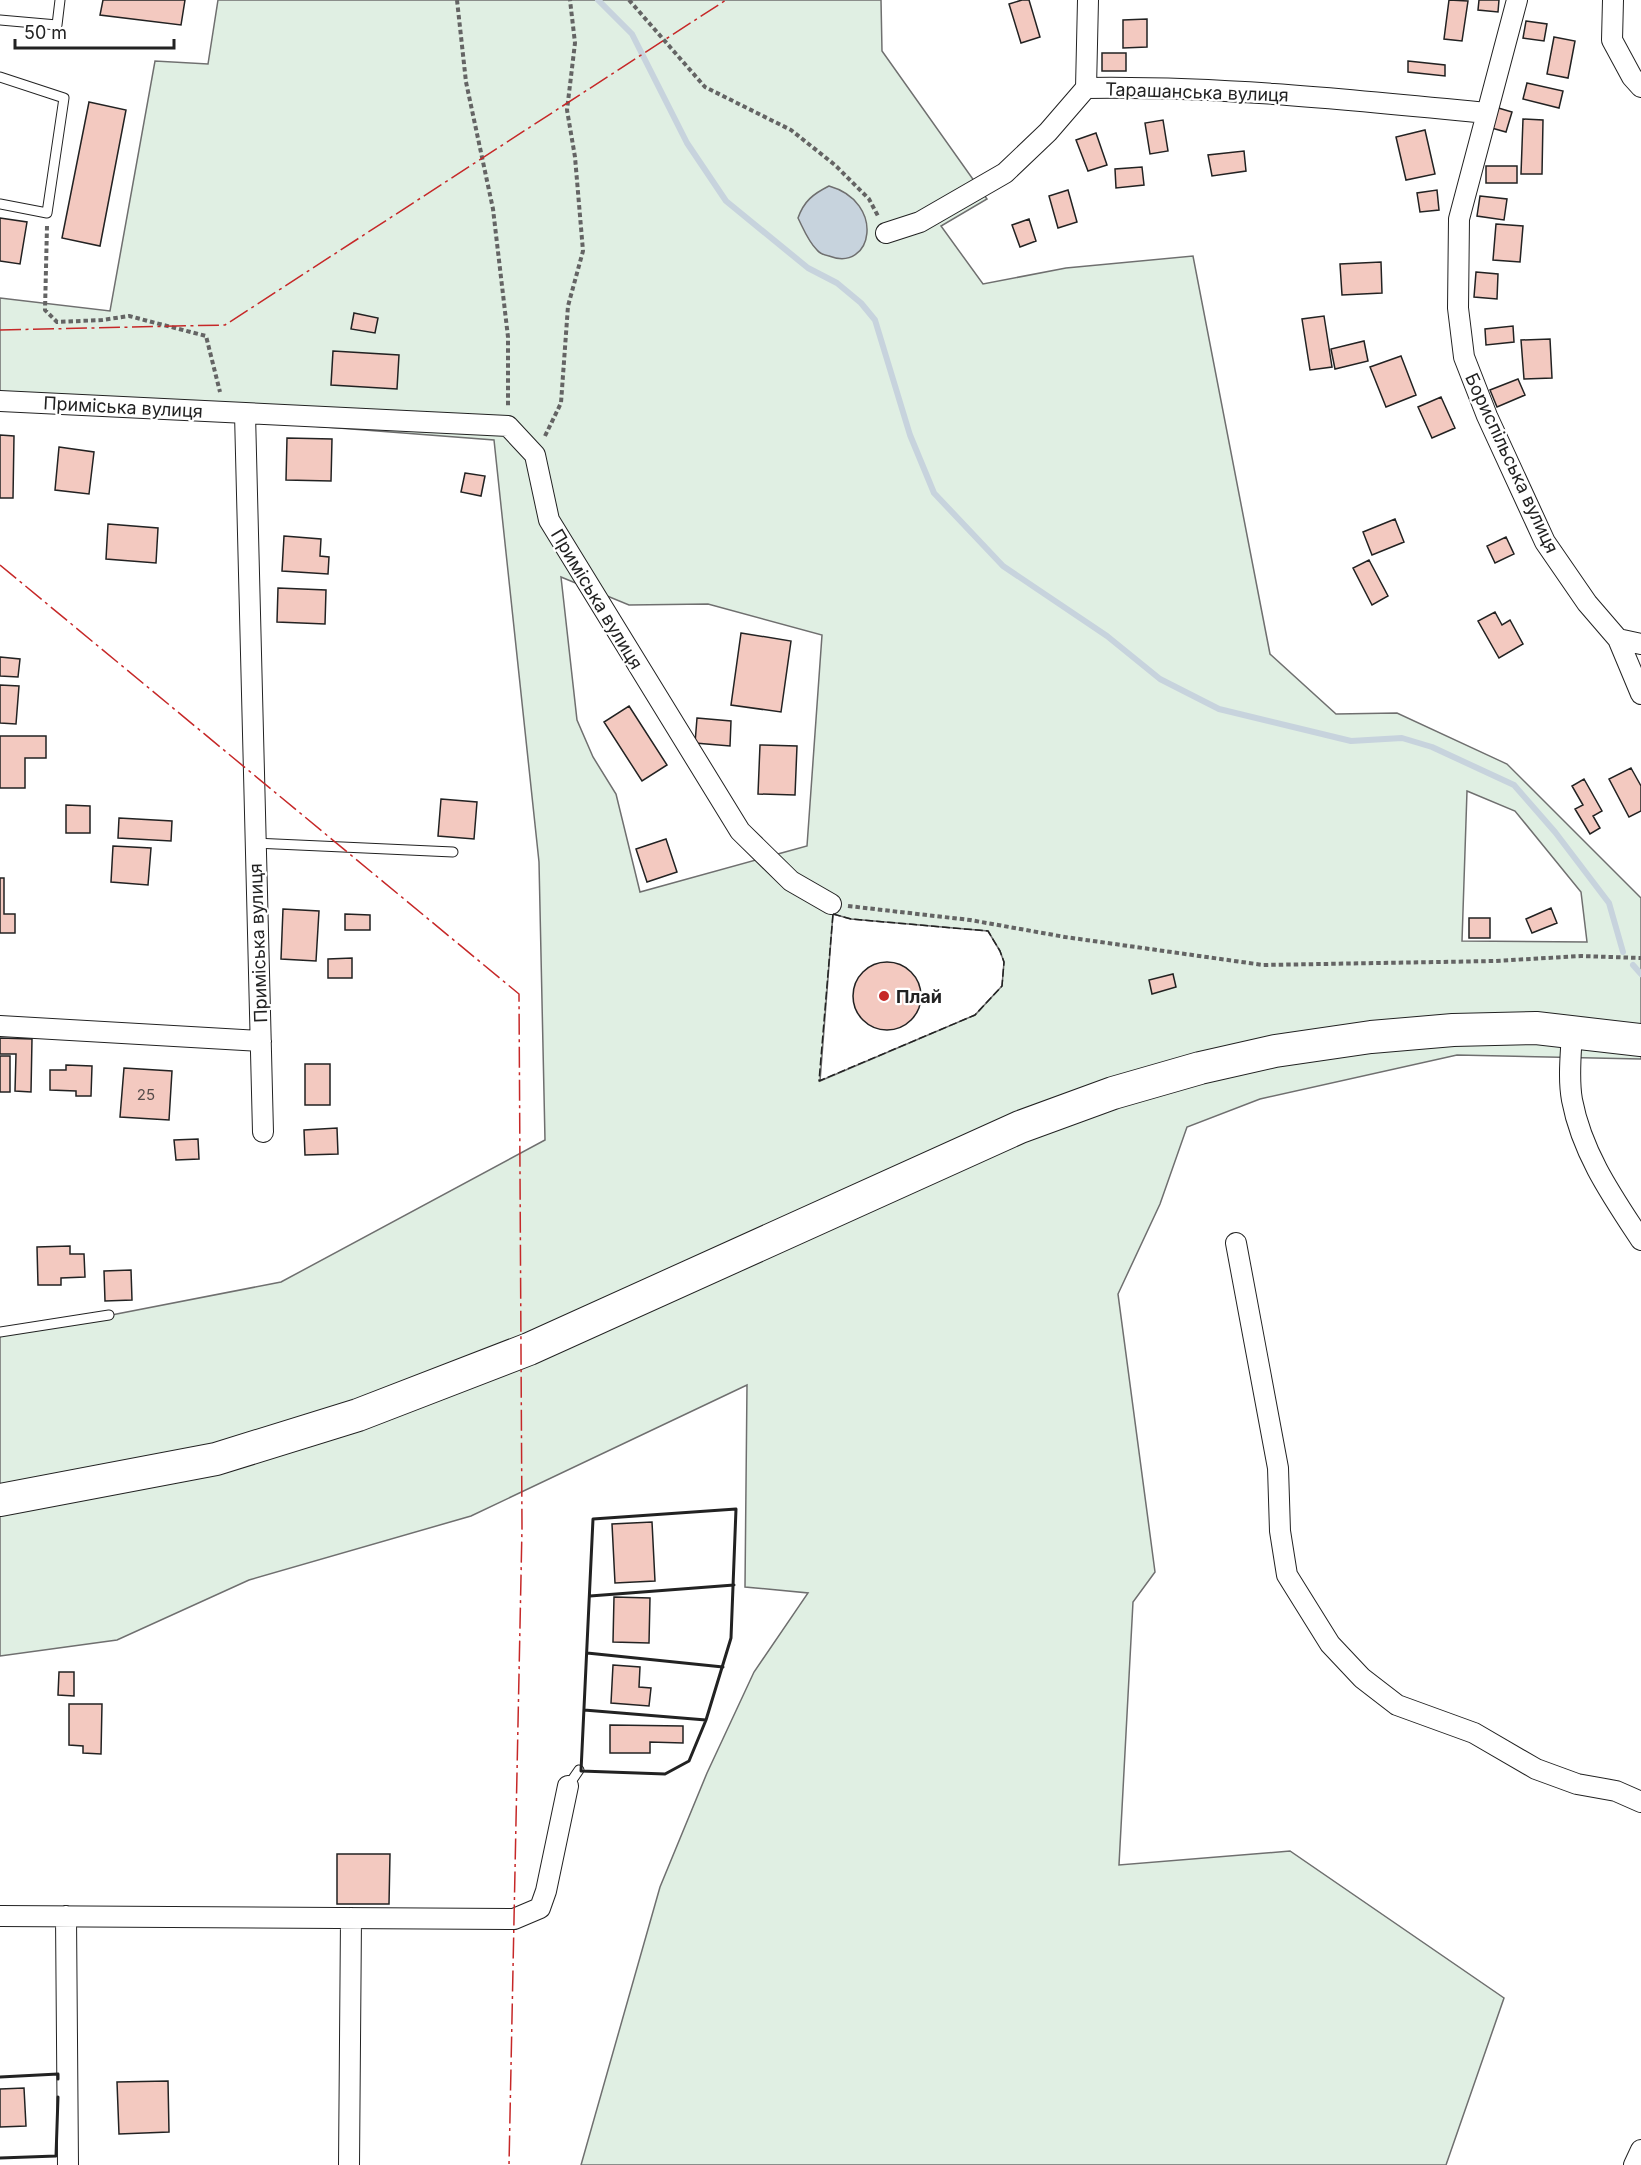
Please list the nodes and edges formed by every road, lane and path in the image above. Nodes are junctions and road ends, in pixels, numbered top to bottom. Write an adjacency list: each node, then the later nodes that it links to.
1 (60, 0): 8 (lane)
2 (457, 0): 19 (path)
3 (570, 0): 20 (path)
4 (629, 0): 15 (path)
5 (1088, 0): 11 (street)
6 (1517, 0): 12 (street, Бориспільська вулиця)
7 (1614, 0): 10 (street)
8 (0, 20)
9 (0, 76): 14 (lane)
10 (1641, 87)
11 (1086, 88): 12 (street, Тарашанська вулиця); 15 (street, Тарашанська вулиця)
12 (1487, 112): 21 (street, Бориспільська вулиця)
13 (0, 204): 14 (lane)
14 (47, 213): 17 (path)
15 (886, 233)
16 (0, 401): 17 (street, Приміська вулиця)
17 (225, 413): 18 (street, Приміська вулиця)
18 (245, 414): 19 (street, Приміська вулиця); 24 (street, Приміська вулиця)
19 (508, 426): 20 (street)
20 (536, 455): 26 (street, Приміська вулиця)
21 (1618, 639): 22 (street); 23 (street, Бориспільська вулиця)
22 (1641, 644)
23 (1641, 694)
24 (254, 843): 25 (lane); 31 (street, Приміська вулиця)
25 (453, 852)
26 (831, 904): 27 (path)
27 (1641, 958)
28 (0, 1026): 31 (street, Приміська вулиця)
29 (1572, 1031): 30 (highway); 33 (street); 37 (highway)
30 (1641, 1040)
31 (261, 1041): 32 (street, Приміська вулиця)
32 (263, 1132)
33 (1641, 1240)
34 (1236, 1244): 39 (street)
35 (109, 1315): 36 (lane)
36 (0, 1332)
37 (0, 1500)
38 (574, 1778): 42 (street)
39 (1641, 1802)
40 (0, 1916): 41 (street)
41 (66, 1916): 42 (street); 44 (street)
42 (351, 1918): 45 (street)
43 (1641, 2150): 46 (street)
44 (68, 2165)
45 (349, 2165)
46 (1634, 2165)

